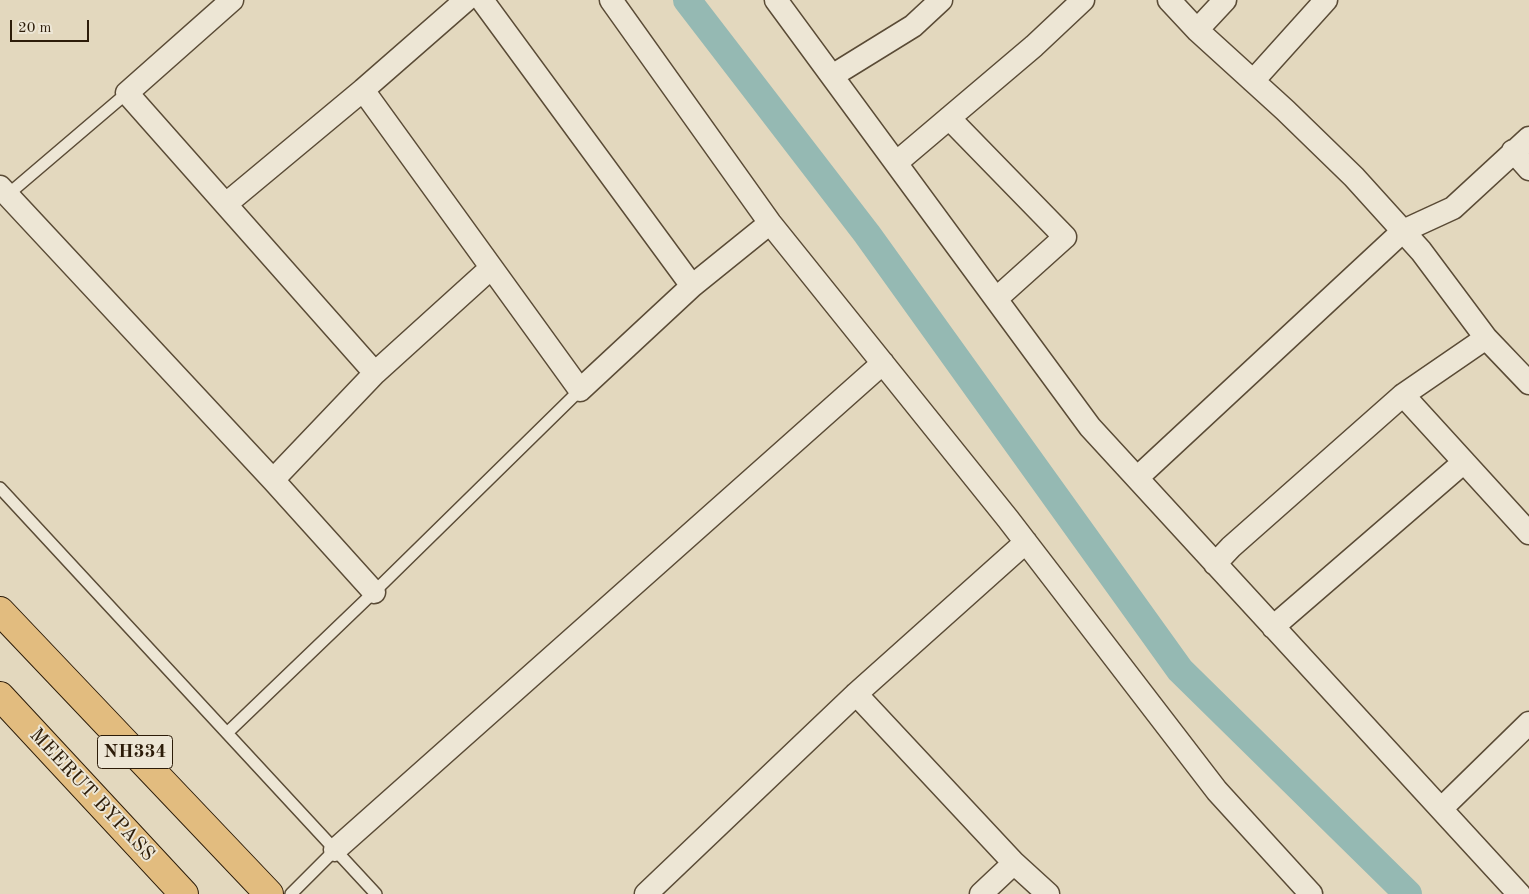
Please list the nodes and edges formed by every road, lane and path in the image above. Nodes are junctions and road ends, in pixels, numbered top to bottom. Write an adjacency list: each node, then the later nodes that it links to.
1 (232, 0): 15 (street)
2 (466, 0): 14 (street)
3 (482, 0): 25 (street)
4 (611, 0): 22 (street)
5 (776, 0): 12 (street)
6 (941, 0): 12 (street)
7 (1083, 0): 16 (street)
8 (1169, 0): 11 (street)
9 (1225, 0): 11 (street)
10 (1326, 0): 13 (street)
11 (1197, 30): 13 (street)
12 (832, 76): 18 (street)
13 (1252, 81): 23 (street)
14 (363, 90): 21 (street); 24 (street)
15 (127, 92): 20 (lane); 21 (street)
16 (949, 118): 18 (street); 26 (street)
17 (1521, 144): 19 (street); 23 (street)
18 (896, 163): 26 (street)
19 (1529, 169)
20 (2, 194): 35 (street)
21 (226, 204): 29 (street)
22 (770, 223): 25 (street); 28 (street)
23 (1403, 230): 27 (street); 34 (street)
24 (492, 268): 29 (street); 31 (street)
25 (692, 286): 31 (street)
26 (996, 299): 34 (street)
27 (1486, 338): 30 (street); 32 (street)
28 (883, 363): 38 (street); 48 (street)
29 (375, 373): 35 (street)
30 (1529, 383)
31 (580, 390): 40 (lane)
32 (1403, 395): 33 (street); 39 (street)
33 (1464, 462): 37 (street); 42 (street)
34 (1137, 478): 39 (street)
35 (273, 480): 40 (street)
36 (0, 488): 46 (lane)
37 (1529, 533)
38 (1026, 542): 43 (street); 57 (street)
39 (1215, 564): 42 (street)
40 (374, 592): 46 (lane)
41 (1, 611): 51 (highway, NH334)
42 (1273, 626): 47 (street)
43 (856, 694): 49 (street); 54 (street)
44 (0, 696): 50 (highway, MEERUT BYPASS / NH334)
45 (1526, 730): 47 (street)
46 (227, 733): 48 (lane)
47 (1441, 809): 58 (street)
48 (335, 850): 52 (lane); 53 (lane)
49 (1014, 863): 55 (street); 56 (street)
50 (184, 894)
51 (269, 894)
52 (291, 894)
53 (376, 894)
54 (646, 894)
55 (981, 894)
56 (1048, 894)
57 (1311, 894)
58 (1519, 894)

